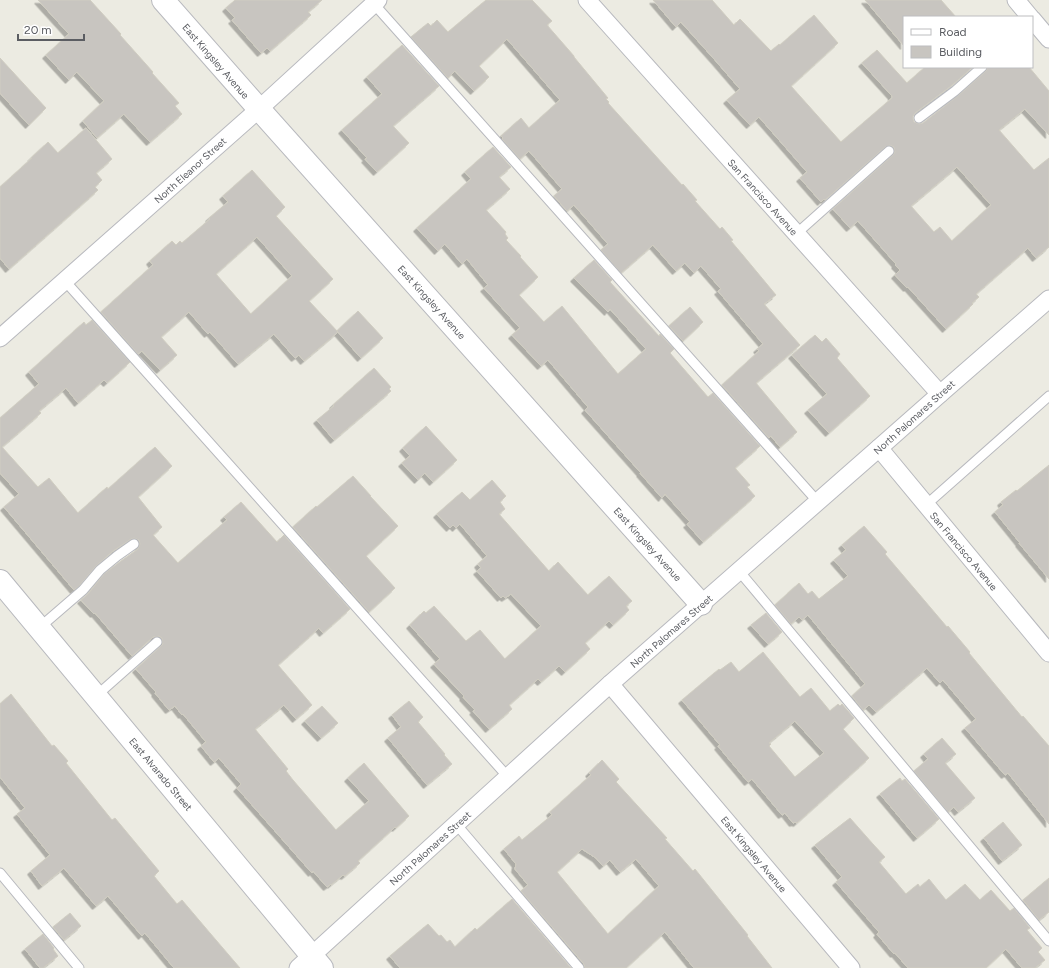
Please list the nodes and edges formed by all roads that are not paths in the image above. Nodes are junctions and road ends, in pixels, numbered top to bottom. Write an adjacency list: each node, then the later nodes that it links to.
1 (163, 0): 9 (street, East Kingsley Avenue)
2 (587, 0): 12 (street, San Francisco Avenue)
3 (1016, 0): 5 (street)
4 (376, 2): 9 (street, North Eleanor Street); 19 (lane)
5 (1028, 16)
6 (1033, 21): 7 (street)
7 (1049, 39)
8 (981, 68): 10 (lane)
9 (259, 109): 13 (street, North Eleanor Street); 24 (street, East Kingsley Avenue)
10 (919, 118)
11 (889, 151): 12 (lane)
12 (796, 234): 16 (street, San Francisco Avenue)
13 (64, 281): 15 (street, North Eleanor Street); 30 (lane)
14 (1049, 299): 16 (street, North Palomares Street)
15 (0, 338)
16 (940, 394): 18 (street, North Palomares Street)
17 (1049, 396): 20 (lane)
18 (879, 448): 19 (street, North Palomares Street); 20 (street, San Francisco Avenue)
19 (818, 502): 22 (street, North Palomares Street)
20 (926, 505): 27 (street, San Francisco Avenue)
21 (134, 544): 25 (lane)
22 (739, 571): 24 (street, North Palomares Street); 33 (lane)
23 (0, 581): 25 (street, East Alvarado Street)
24 (702, 604): 28 (street, North Palomares Street)
25 (39, 628): 29 (street, East Alvarado Street)
26 (158, 642): 29 (lane)
27 (1049, 653)
28 (610, 684): 30 (street, North Palomares Street); 37 (street, East Kingsley Avenue)
29 (96, 696): 34 (street, East Alvarado Street)
30 (508, 777): 31 (street, North Palomares Street)
31 (456, 824): 34 (street, North Palomares Street); 36 (lane)
32 (0, 873): 35 (lane)
33 (1049, 941)
34 (310, 964)
35 (79, 968)
36 (579, 968)
37 (851, 968)

